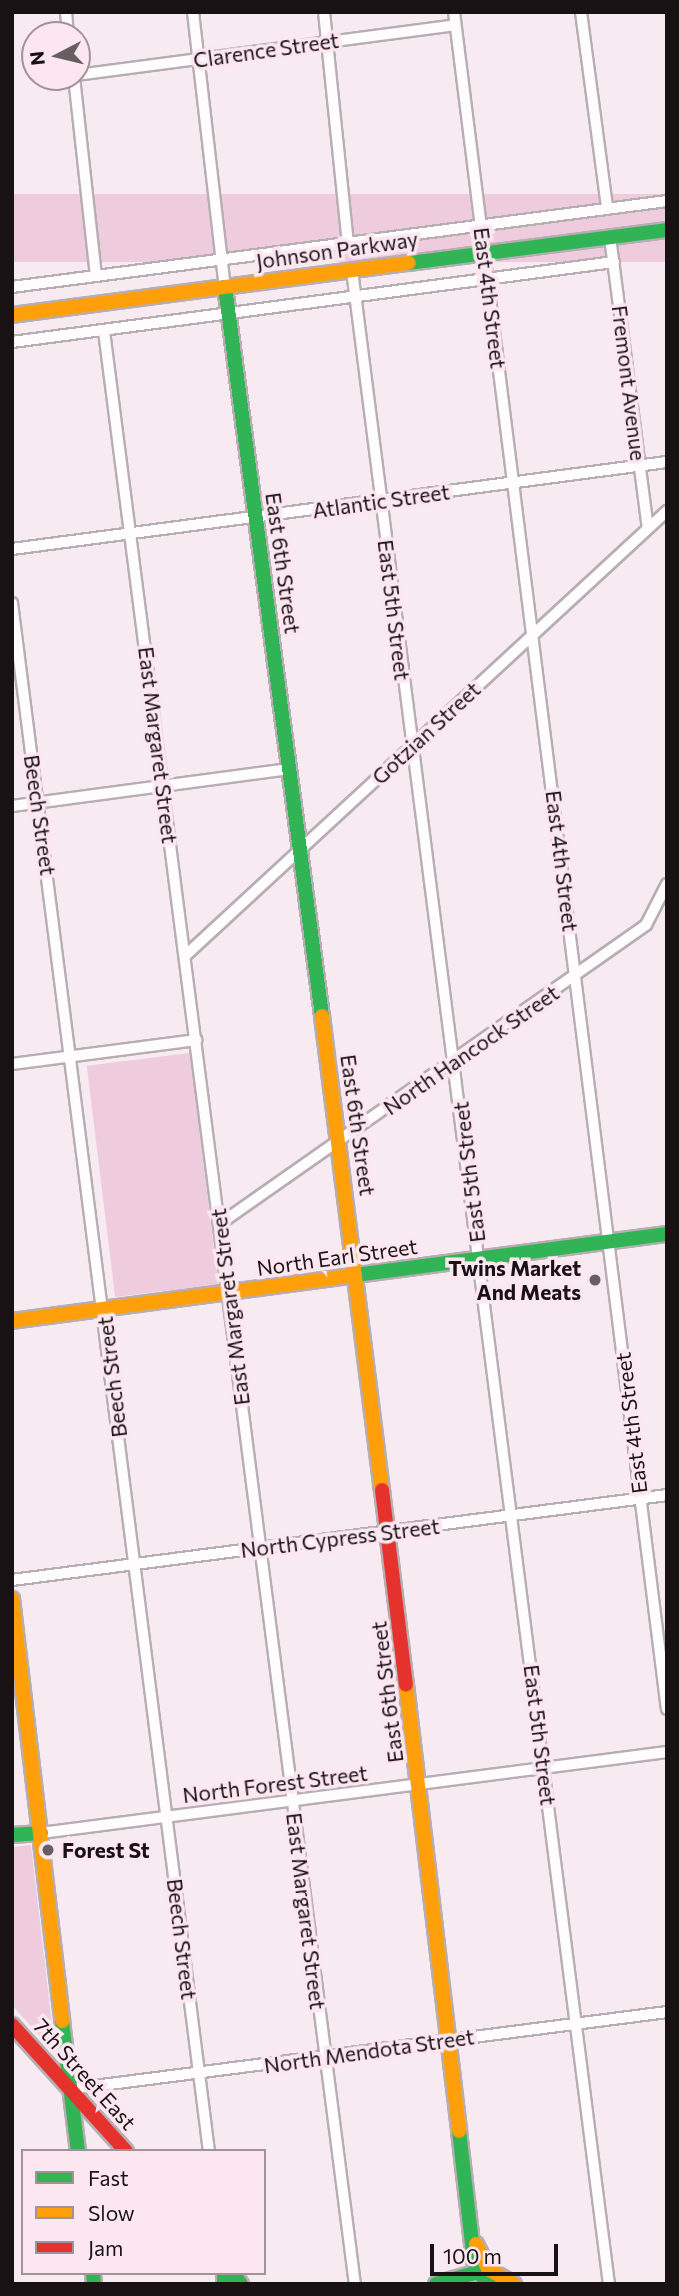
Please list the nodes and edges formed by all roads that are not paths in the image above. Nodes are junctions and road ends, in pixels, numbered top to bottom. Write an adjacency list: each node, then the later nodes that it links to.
1 (193, 12): 7 (street, East 6th Street)
2 (324, 12): 6 (street)
3 (454, 12): 5 (street, East 4th Street)
4 (581, 12): 11 (street)
5 (455, 25): 6 (street, Clarence Street); 12 (street, East 4th Street)
6 (327, 42): 7 (street, Clarence Street); 15 (street)
7 (198, 59): 8 (street, Clarence Street); 17 (street, East 6th Street)
8 (91, 74)
9 (77, 91): 20 (street)
10 (667, 201): 11 (street, Johnson Parkway)
11 (607, 208): 12 (street, Johnson Parkway)
12 (480, 225): 15 (street, Johnson Parkway); 16 (street, East 4th Street)
13 (667, 230): 14 (street, Johnson Parkway)
14 (610, 237): 16 (street, Johnson Parkway); 18 (street, Fremont Avenue)
15 (348, 243): 17 (street, Johnson Parkway)
16 (484, 253): 19 (street, Johnson Parkway); 21 (street, East 4th Street)
17 (222, 260): 20 (street, Johnson Parkway); 23 (street, East 6th Street)
18 (614, 262): 21 (street); 30 (street, Fremont Avenue)
19 (352, 270): 23 (street, Johnson Parkway); 24 (street, East 5th Street)
20 (96, 276): 22 (street, Johnson Parkway)
21 (487, 279): 24 (street); 31 (street, East 4th Street)
22 (12, 287)
23 (225, 287): 25 (street, East 6th Street); 26 (street, Johnson Parkway)
24 (355, 297): 25 (street); 32 (street, East 5th Street)
25 (228, 313): 27 (street); 34 (street, East 6th Street)
26 (12, 315)
27 (104, 331): 28 (street); 36 (street, East Margaret Street)
28 (12, 342)
29 (667, 462): 30 (street, Atlantic Street)
30 (640, 465): 31 (street, Atlantic Street); 35 (street, Fremont Avenue)
31 (514, 482): 32 (street, Atlantic Street); 39 (street, East 4th Street)
32 (380, 502): 34 (street, Atlantic Street); 40 (street, East 5th Street)
33 (667, 511): 35 (street, Gotzian Street)
34 (255, 518): 36 (street, Atlantic Street); 41 (street, East 6th Street)
35 (648, 529): 39 (street, Gotzian Street)
36 (131, 534): 37 (street, Atlantic Street); 42 (street, East Margaret Street)
37 (12, 549)
38 (12, 603): 43 (street, Beech Street)
39 (533, 635): 40 (street, Gotzian Street); 48 (street, East 4th Street)
40 (411, 746): 45 (street, Gotzian Street); 51 (street, East 5th Street)
41 (290, 769): 42 (street); 45 (street, East 6th Street)
42 (163, 786): 43 (street); 47 (street, East Margaret Street)
43 (39, 802): 44 (street); 50 (street, Beech Street)
44 (12, 806)
45 (300, 851): 47 (street, Gotzian Street); 53 (street, East 6th Street)
46 (667, 884): 48 (street, North Hancock Street)
47 (186, 954): 49 (street, East Margaret Street)
48 (576, 975): 51 (street, North Hancock Street); 56 (street, East 4th Street)
49 (196, 1040): 50 (street); 54 (street, East Margaret Street)
50 (72, 1056): 52 (street); 60 (street, Beech Street)
51 (455, 1061): 53 (street, North Hancock Street); 57 (street, East 5th Street)
52 (12, 1064)
53 (339, 1143): 54 (street, North Hancock Street); 58 (street, East 6th Street)
54 (221, 1223): 59 (street, East Margaret Street)
55 (667, 1234): 56 (street, North Earl Street)
56 (609, 1242): 57 (street, North Earl Street); 63 (street, East 4th Street)
57 (479, 1259): 58 (street, North Earl Street); 64 (street, East 5th Street)
58 (357, 1275): 59 (street, North Earl Street); 65 (street, East 6th Street)
59 (229, 1293): 60 (street, North Earl Street); 66 (street, East Margaret Street)
60 (104, 1309): 61 (street, North Earl Street); 67 (street, Beech Street)
61 (12, 1321)
62 (667, 1495): 63 (street, North Cypress Street)
63 (640, 1498): 64 (street, North Cypress Street); 70 (street, East 4th Street)
64 (513, 1516): 65 (street, North Cypress Street); 72 (street, East 5th Street)
65 (388, 1532): 66 (street, North Cypress Street); 73 (street, East 6th Street)
66 (259, 1548): 67 (street, North Cypress Street); 74 (street, East Margaret Street)
67 (135, 1565): 68 (street, North Cypress Street); 75 (street, Beech Street)
68 (12, 1580)
69 (12, 1599): 76 (street)
70 (667, 1709)
71 (667, 1752): 72 (street, North Forest Street)
72 (545, 1769): 73 (street, North Forest Street); 79 (street, East 5th Street)
73 (419, 1786): 74 (street, North Forest Street); 81 (street, East 6th Street)
74 (292, 1803): 75 (street, North Forest Street); 82 (street, East Margaret Street)
75 (167, 1818): 76 (street, North Forest Street); 83 (street, Beech Street)
76 (41, 1833): 77 (street, North Forest Street); 84 (street)
77 (12, 1835)
78 (667, 2012): 79 (street, North Mendota Street)
79 (576, 2024): 81 (street, North Mendota Street); 92 (street, East 5th Street)
80 (12, 2025): 84 (street, 7th Street East)
81 (450, 2040): 82 (street, North Mendota Street); 88 (street, East 6th Street)
82 (325, 2057): 83 (street, North Mendota Street); 90 (street, East Margaret Street)
83 (200, 2074): 84 (street, North Mendota Street); 87 (street, Beech Street)
84 (71, 2089): 85 (street); 86 (street, 7th Street East)
85 (78, 2149)
86 (125, 2149)
87 (209, 2149)
88 (489, 2276): 89 (street); 91 (street)
89 (444, 2283)
90 (355, 2284)
91 (514, 2284)
92 (609, 2284)

